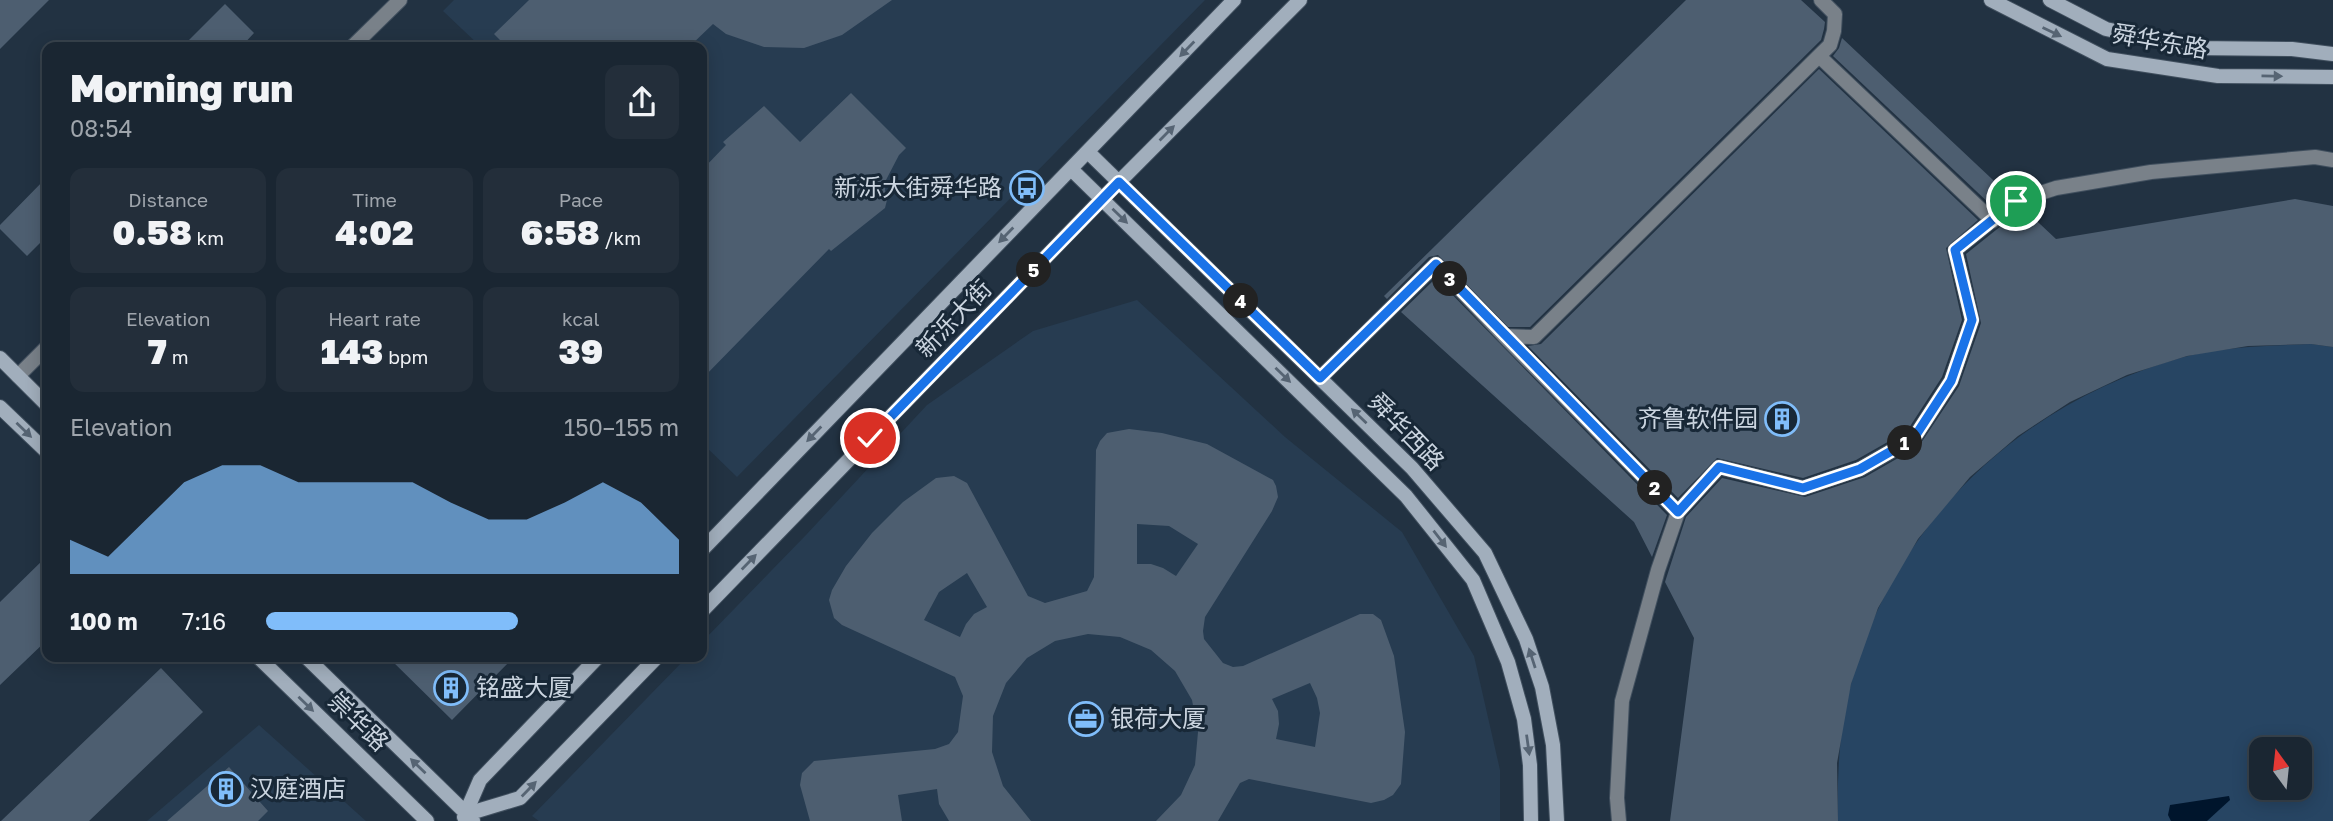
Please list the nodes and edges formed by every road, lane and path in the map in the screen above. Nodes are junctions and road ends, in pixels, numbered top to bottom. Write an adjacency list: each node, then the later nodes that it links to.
1 (400, 0): 7 (street)
2 (1234, 0): 11 (main road, 新泺大街, one-way to 11)
3 (1300, 0): 14 (main road, 新泺大街, one-way to 3)
4 (1821, 0): 9 (street)
5 (1991, 0): 10 (main road, 舜华东路, one-way to 10)
6 (2050, 0): 8 (main road, 舜华东路)
7 (357, 42)
8 (2333, 54)
9 (1819, 56): 16 (street); 17 (street)
10 (2333, 77)
11 (1088, 152): 13 (main road, 新泺大街); 14 (main road, 舜华西路)
12 (2333, 160): 16 (street)
13 (1071, 169): 15 (main road, 舜华西路); 26 (main road, 新泺大街, one-way to 26)
14 (1119, 182): 15 (main road, 新泺大街); 21 (main road, 舜华西路)
15 (1102, 199): 27 (main road, 新泺大街, one-way to 15); 34 (main road, 舜华西路, one-way to 34)
16 (1993, 221): 25 (street)
17 (1504, 336): 21 (street); 25 (street)
18 (42, 352): 20 (street)
19 (0, 358): 20 (main road)
20 (18, 376): 22 (main road)
21 (1320, 378): 35 (main road, 舜华西路, one-way to 21)
22 (42, 400)
23 (0, 407): 24 (main road, one-way to 24)
24 (42, 447)
25 (1678, 512): 36 (street)
26 (707, 545)
27 (707, 606)
28 (263, 662): 33 (main road, 崇华路, one-way to 33)
29 (311, 662): 32 (main road, 崇华路, one-way to 29)
30 (594, 662): 32 (main road)
31 (652, 662): 32 (main road, one-way to 31)
32 (467, 819)
33 (427, 821)
34 (1531, 821)
35 (1557, 821)
36 (1619, 821)

